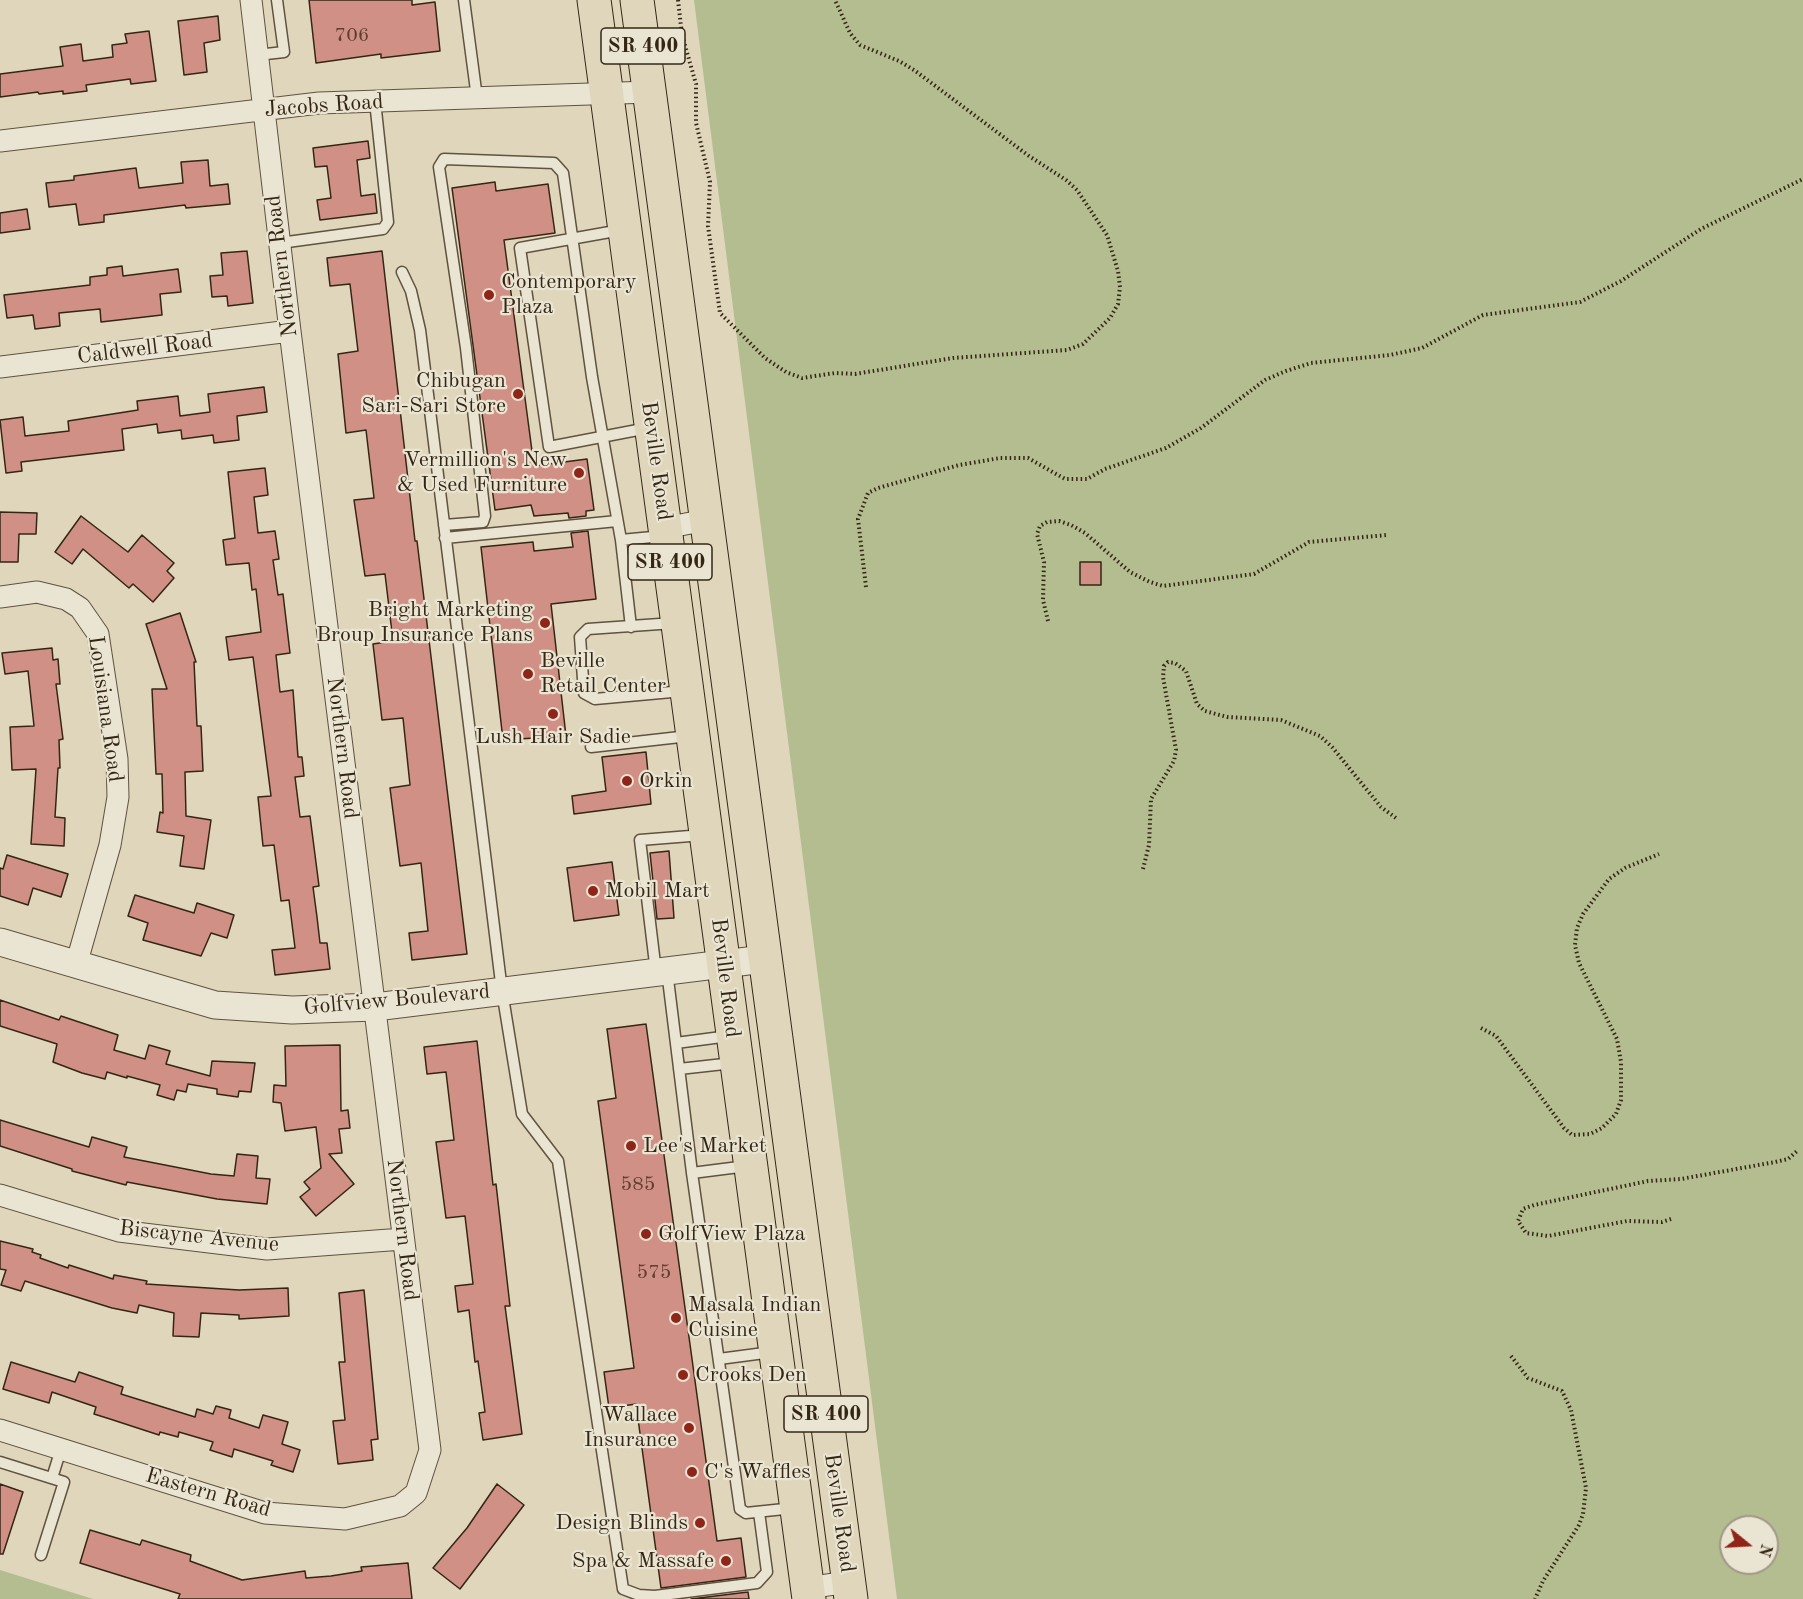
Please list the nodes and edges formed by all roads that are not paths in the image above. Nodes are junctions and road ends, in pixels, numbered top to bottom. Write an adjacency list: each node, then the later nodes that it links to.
1 (251, 0): 6 (street, Northern Road)
2 (278, 0): 6 (lane)
3 (464, 0): 9 (lane)
4 (594, 0): 8 (main road, Beville Road / SR 400)
5 (637, 0): 7 (main road, Beville Road / SR 400)
6 (257, 56): 11 (street, Northern Road)
7 (650, 92): 8 (street, Jacobs Road); 21 (main road, Beville Road / SR 400)
8 (606, 93): 9 (street, Jacobs Road); 13 (main road, Beville Road / SR 400)
9 (477, 98): 10 (street, Jacobs Road)
10 (375, 101): 11 (street, Jacobs Road); 15 (lane)
11 (264, 109): 12 (street, Jacobs Road); 15 (street, Northern Road)
12 (0, 141)
13 (625, 229): 14 (lane); 19 (main road, Beville Road / SR 400)
14 (572, 238): 20 (lane); 20 (lane); 23 (lane)
15 (280, 243): 17 (street, Northern Road)
16 (402, 272): 23 (lane)
17 (290, 331): 18 (street, Caldwell Road); 40 (street, Northern Road)
18 (0, 367)
19 (651, 427): 20 (lane); 24 (main road, Beville Road / SR 400)
20 (602, 436): 22 (lane)
21 (706, 520): 24 (street); 35 (main road, Beville Road / SR 400)
22 (617, 521): 25 (lane); 26 (lane)
23 (444, 525): 25 (lane)
24 (665, 532): 26 (lane); 28 (main road, Beville Road / SR 400)
25 (445, 538): 39 (lane)
26 (621, 540): 29 (lane)
27 (0, 597): 37 (street, Louisiana Road)
28 (678, 623): 29 (lane); 30 (main road, Beville Road / SR 400)
29 (630, 627): 30 (lane)
30 (687, 691): 31 (main road, Beville Road / SR 400)
31 (693, 735): 32 (lane); 33 (main road, Beville Road / SR 400)
32 (591, 747)
33 (706, 834): 36 (main road, Beville Road / SR 400); 38 (lane)
34 (0, 942): 37 (street, Golfview Boulevard)
35 (764, 959): 36 (street, Golfview Boulevard); 58 (main road, Beville Road / SR 400)
36 (723, 964): 38 (street, Golfview Boulevard); 42 (main road, Beville Road / SR 400)
37 (76, 965): 40 (street, Golfview Boulevard)
38 (662, 971): 39 (street, Golfview Boulevard); 41 (lane)
39 (502, 991): 40 (street, Golfview Boulevard); 56 (lane)
40 (375, 1006): 47 (street, Northern Road)
41 (676, 1043): 42 (lane); 43 (lane)
42 (734, 1049): 43 (lane); 44 (main road, Beville Road / SR 400)
43 (679, 1069): 45 (lane)
44 (750, 1165): 45 (lane); 48 (main road, Beville Road / SR 400)
45 (692, 1173): 49 (lane)
46 (0, 1195): 47 (street, Biscayne Avenue)
47 (403, 1239): 54 (street, Northern Road)
48 (775, 1352): 49 (lane); 55 (main road, Beville Road / SR 400)
49 (718, 1359): 56 (lane)
50 (0, 1430): 51 (street, Eastern Road)
51 (61, 1449): 53 (lane); 54 (street, Eastern Road)
52 (0, 1462): 53 (lane)
53 (52, 1478): 57 (lane)
54 (416, 1494)
55 (796, 1508): 56 (lane); 59 (main road, Beville Road / SR 400)
56 (759, 1512)
57 (41, 1555)
58 (849, 1591): 59 (street)
59 (808, 1593)

